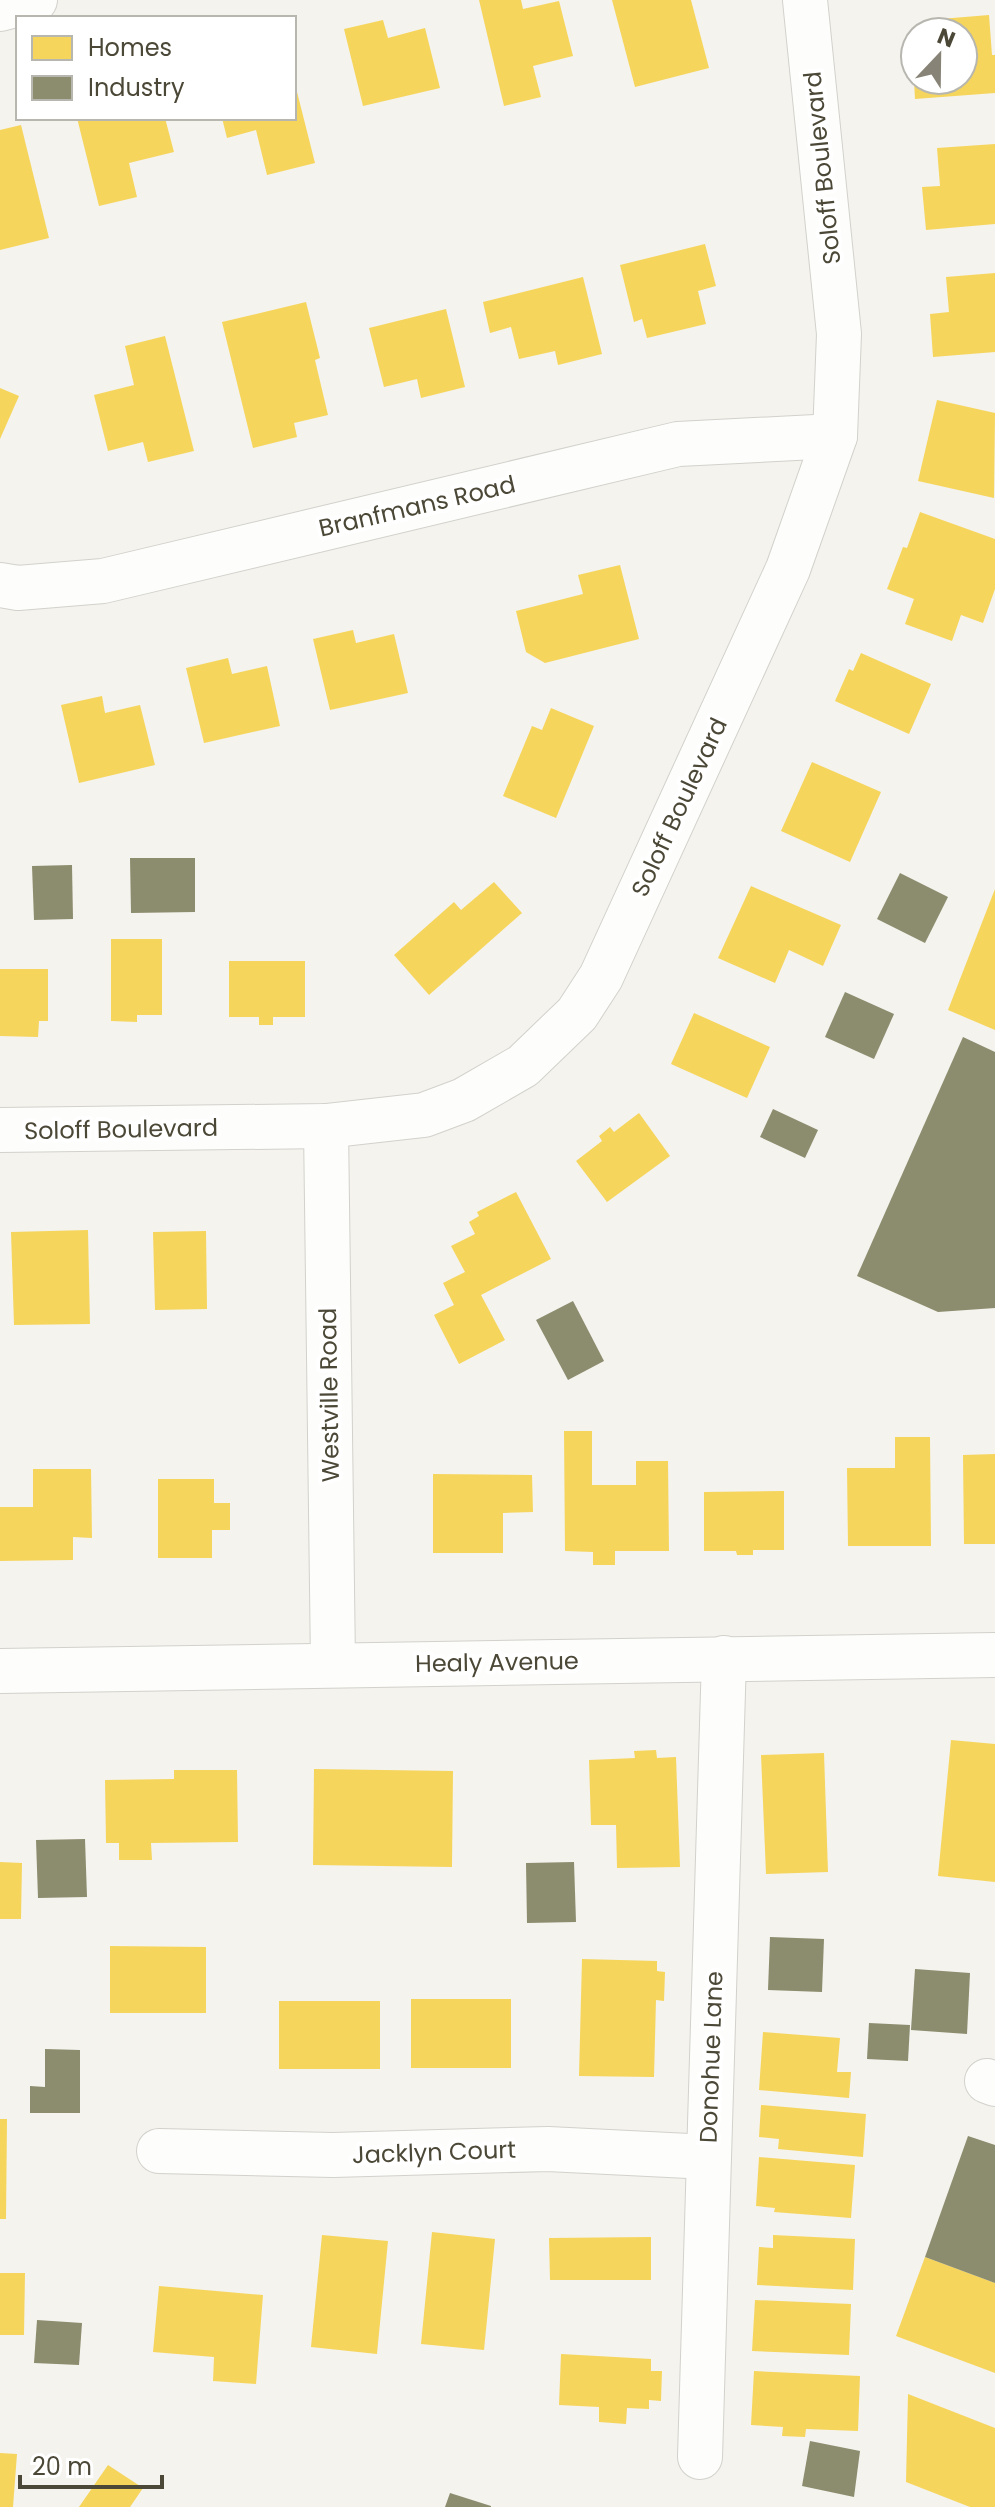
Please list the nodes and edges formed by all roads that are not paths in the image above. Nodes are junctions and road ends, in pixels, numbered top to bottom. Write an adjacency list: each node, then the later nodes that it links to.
1 (35, 0): 3 (street)
2 (805, 0): 4 (street, Soloff Boulevard)
3 (0, 9)
4 (835, 436): 5 (street, Branfmans Road); 6 (street, Soloff Boulevard)
5 (0, 585)
6 (326, 1126): 7 (street, Soloff Boulevard); 10 (street, Westville Road)
7 (0, 1130)
8 (995, 1655): 9 (street, Healy Avenue)
9 (724, 1658): 10 (street, Healy Avenue); 13 (street, Donohue Lane)
10 (333, 1664): 11 (street, Healy Avenue)
11 (0, 1671)
12 (159, 2151): 13 (street, Jacklyn Court)
13 (709, 2157): 14 (street, Donohue Lane)
14 (700, 2457)

